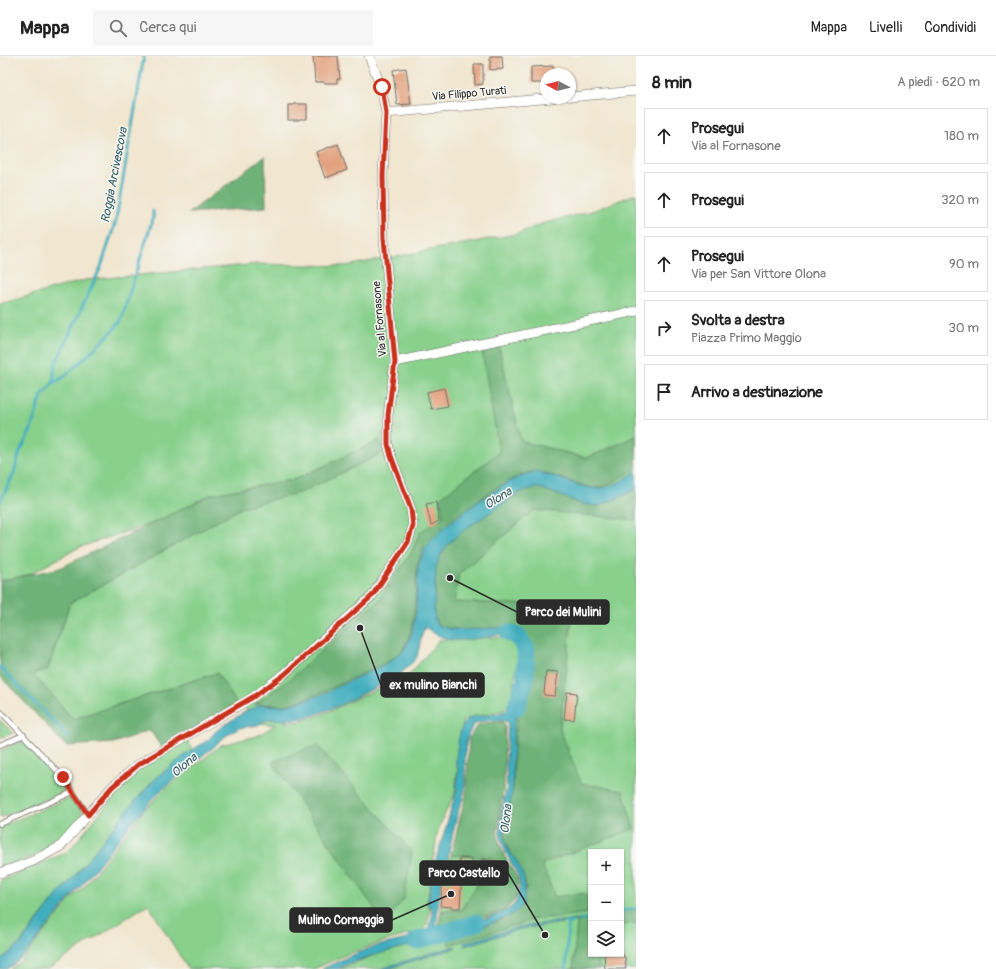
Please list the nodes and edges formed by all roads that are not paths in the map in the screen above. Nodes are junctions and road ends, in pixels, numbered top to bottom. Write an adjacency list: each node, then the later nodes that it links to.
1 (369, 56): 5 (street, Via al Fornasone)
2 (636, 91): 3 (street)
3 (576, 96)
4 (540, 99): 5 (street, Via Filippo Turati)
5 (386, 113): 7 (street, Via al Fornasone)
6 (636, 311): 7 (street, Via al Fornasone)
7 (395, 362): 12 (street)
8 (0, 711): 9 (lane)
9 (24, 735): 10 (lane); 11 (lane)
10 (0, 745)
11 (73, 792): 12 (lane); 13 (lane)
12 (88, 815): 14 (street)
13 (0, 824)
14 (0, 873)

